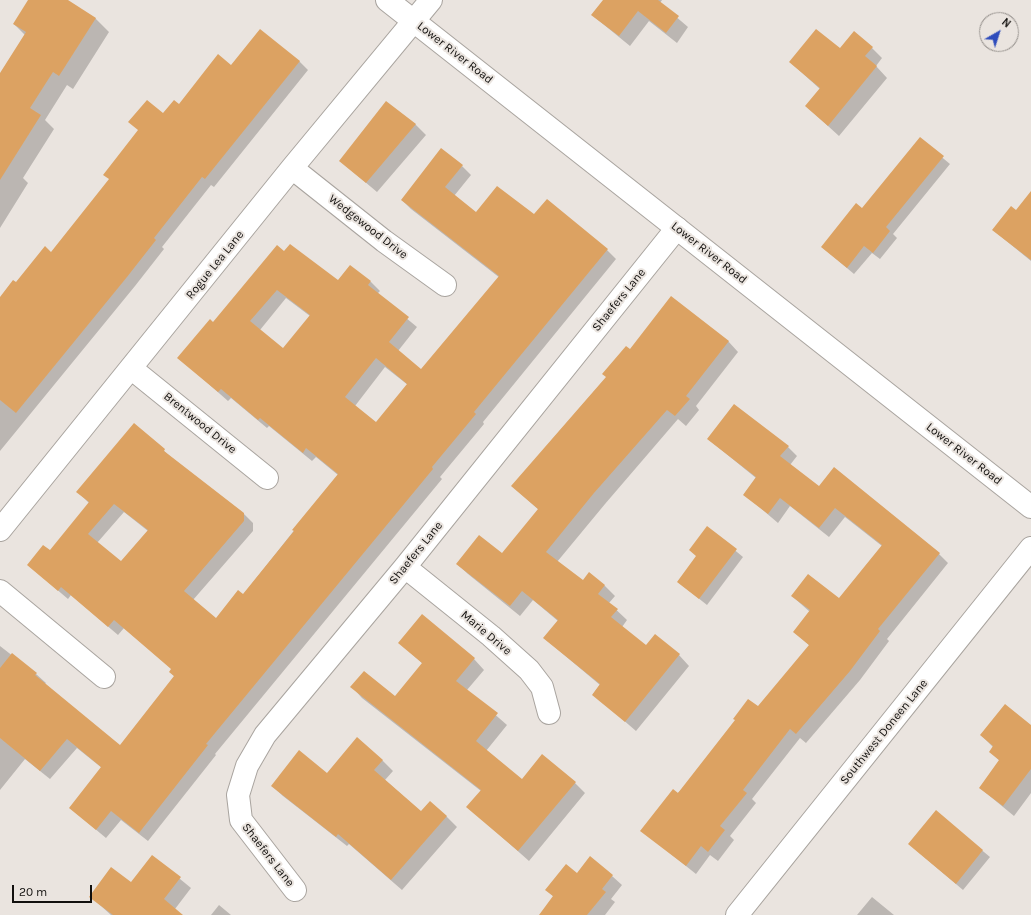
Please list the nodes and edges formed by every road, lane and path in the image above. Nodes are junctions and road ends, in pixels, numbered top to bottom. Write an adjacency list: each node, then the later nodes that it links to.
1 (387, 0): 3 (street, Lower River Road)
2 (431, 0): 3 (street, Rogue Lea Lane)
3 (414, 21): 4 (street, Rogue Lea Lane); 5 (street, Lower River Road)
4 (292, 168): 6 (street, Wedgewood Drive); 7 (street, Rogue Lea Lane)
5 (677, 228): 9 (street, Lower River Road); 12 (street, Shaefers Lane)
6 (445, 285)
7 (132, 369): 8 (street, Brentwood Drive); 10 (street, Rogue Lea Lane)
8 (267, 478)
9 (1031, 507)
10 (0, 530)
11 (1031, 548): 17 (street, Southwest Doneen Lane)
12 (405, 566): 15 (street, Marie Drive); 16 (street, Shaefers Lane)
13 (0, 591): 14 (street)
14 (104, 677)
15 (549, 713)
16 (295, 890)
17 (737, 915)

